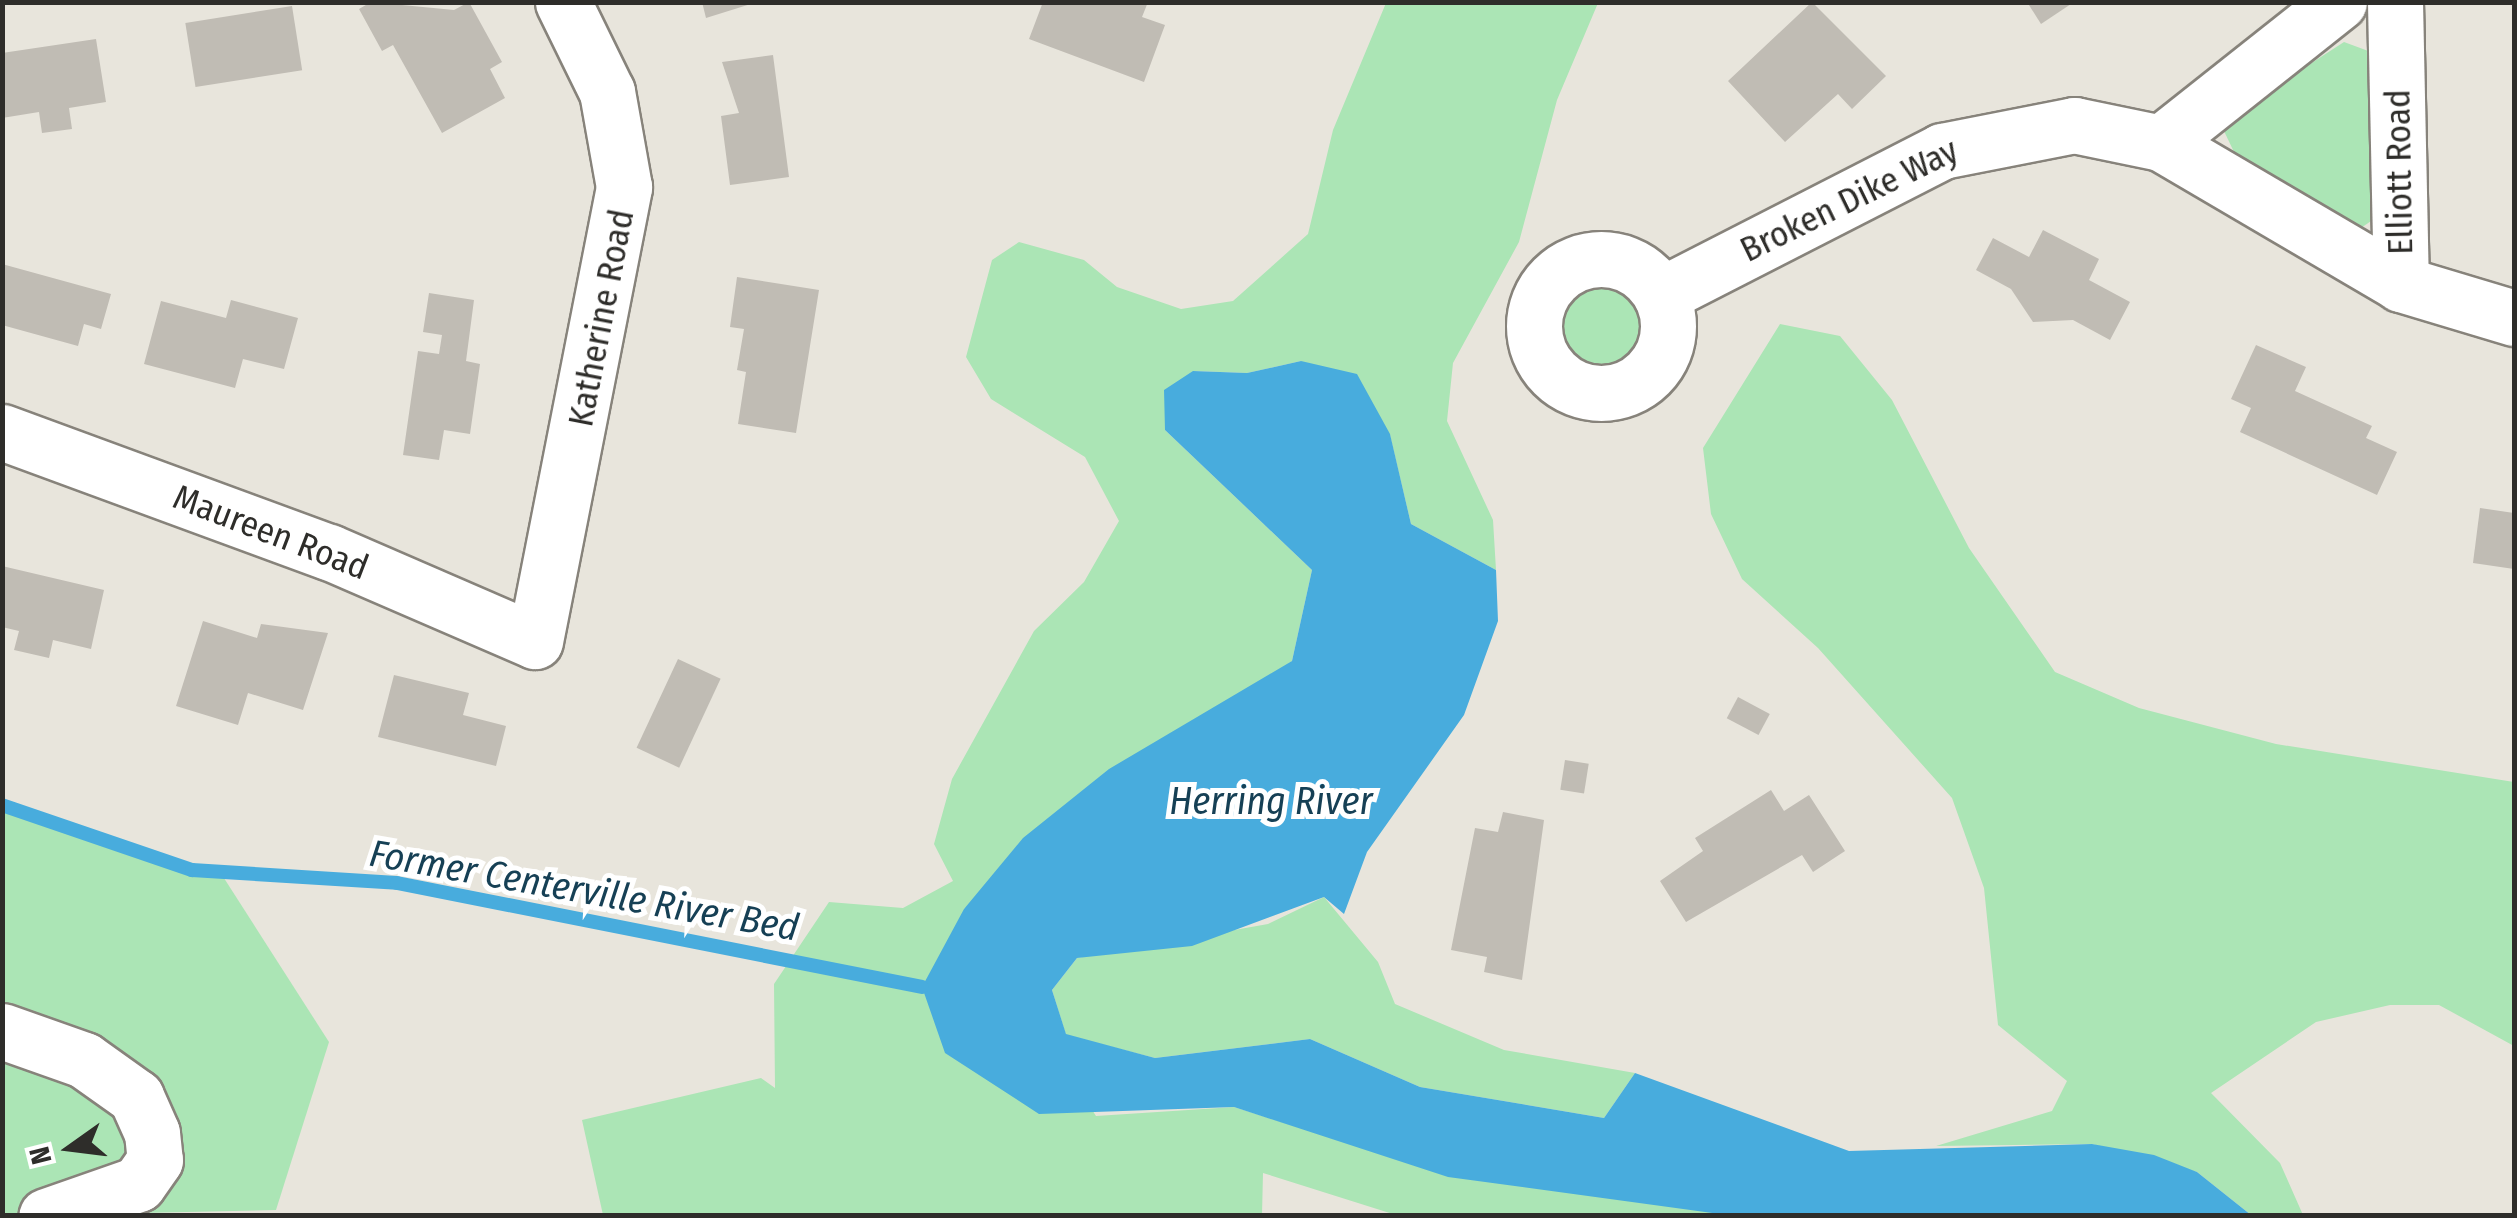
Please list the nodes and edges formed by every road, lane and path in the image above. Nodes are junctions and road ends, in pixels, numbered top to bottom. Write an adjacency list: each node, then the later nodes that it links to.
1 (564, 2): 9 (street, Katherine Road)
2 (2339, 2): 4 (street)
3 (2395, 2): 5 (street, Elliott Road)
4 (2162, 143): 5 (street, Broken Dike Way); 6 (street, Broken Dike Way)
5 (2402, 284): 7 (street, Elliott Road)
6 (1662, 296)
7 (2514, 318)
8 (2, 432): 9 (street, Maureen Road)
9 (535, 641)
10 (2, 1031): 11 (street)
11 (46, 1216)

